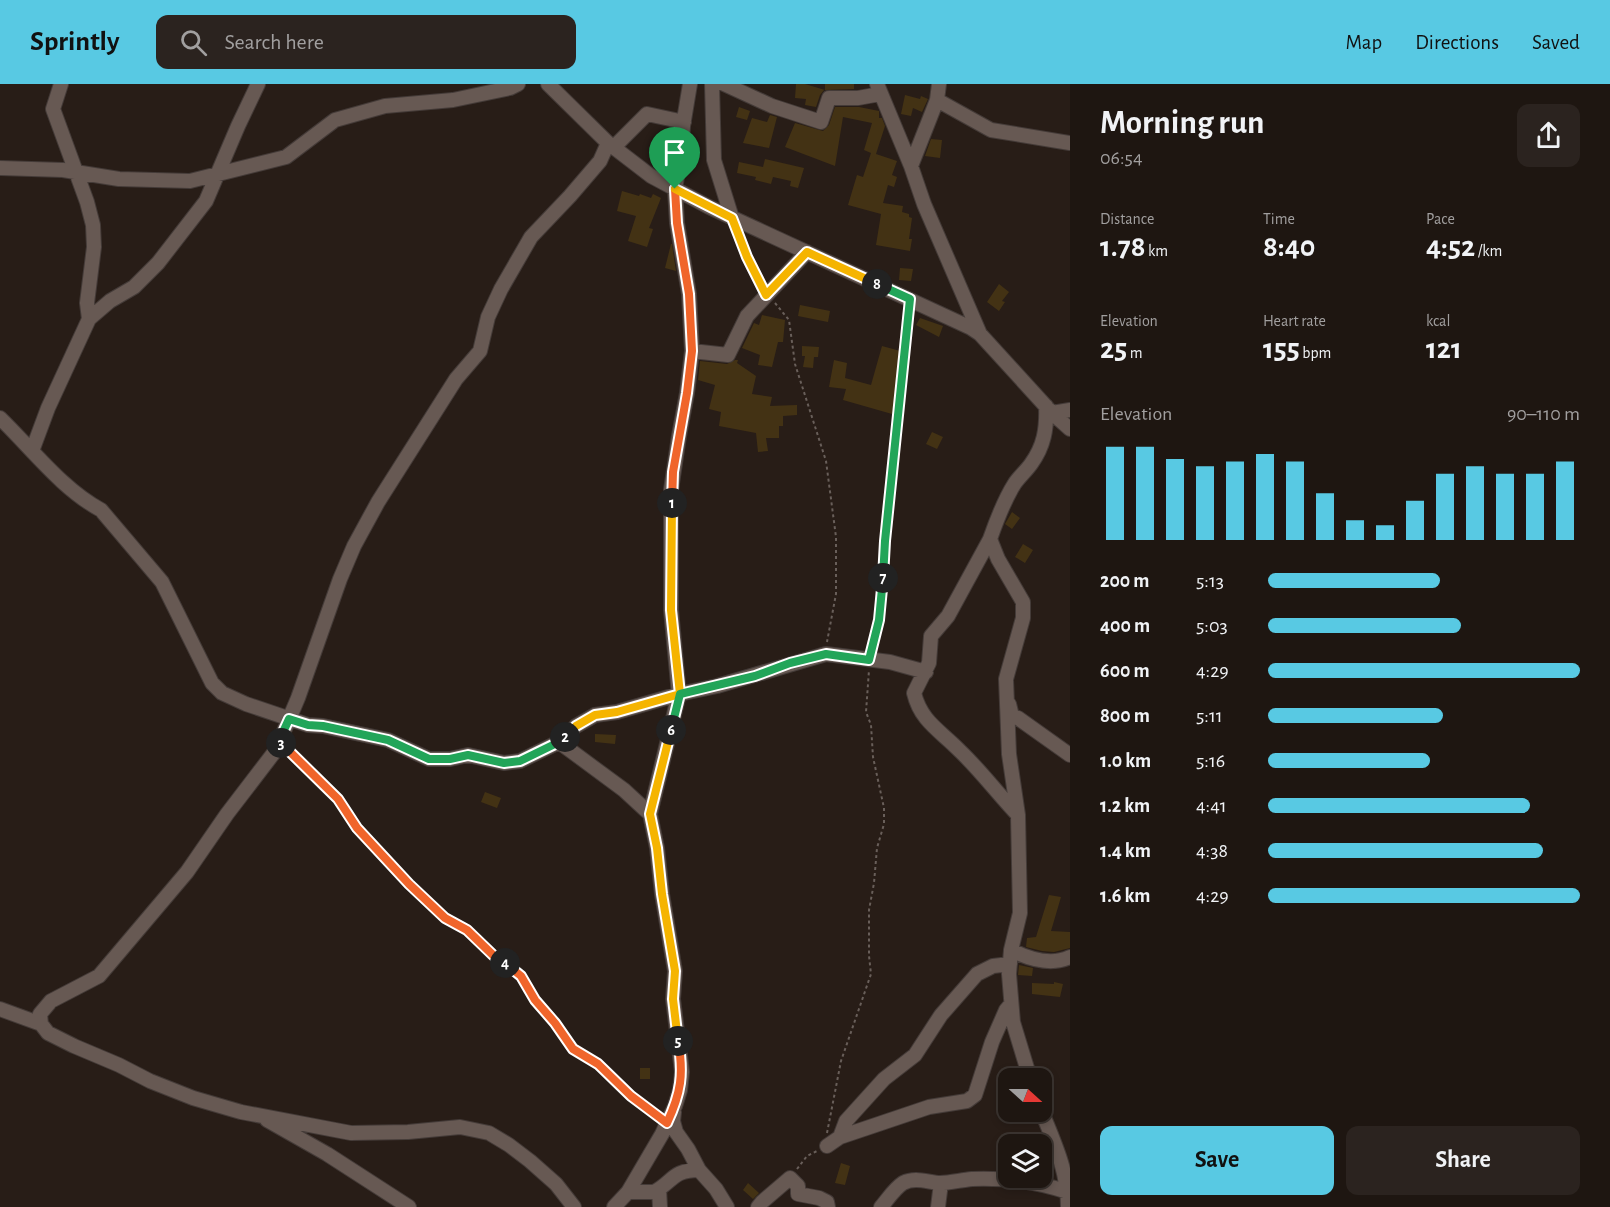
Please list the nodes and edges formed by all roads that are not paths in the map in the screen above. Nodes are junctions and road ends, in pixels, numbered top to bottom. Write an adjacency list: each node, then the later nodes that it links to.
1 (61, 84): 16 (street)
2 (258, 84): 17 (street)
3 (518, 84): 17 (street)
4 (549, 84): 13 (street)
5 (690, 84): 11 (street)
6 (712, 84): 19 (street)
7 (724, 84): 9 (street)
8 (939, 84): 10 (street)
9 (879, 89): 14 (street)
10 (937, 100): 12 (street); 14 (street)
11 (684, 122): 13 (street); 18 (street)
12 (1070, 143)
13 (611, 145): 18 (street); 33 (street)
14 (911, 166): 22 (street)
15 (0, 168): 16 (street)
16 (76, 172): 17 (street); 21 (street)
17 (217, 175): 21 (street)
18 (675, 189): 19 (street); 23 (street)
19 (732, 218): 20 (street)
20 (807, 252): 22 (street); 23 (street)
21 (89, 319): 28 (street)
22 (980, 334): 24 (street)
23 (692, 351): 31 (street)
24 (1049, 410): 25 (street); 27 (street); 29 (street)
25 (1070, 410)
26 (0, 418): 28 (street)
27 (1070, 429)
28 (32, 451): 33 (street)
29 (990, 539): 30 (street); 32 (street)
30 (926, 672): 31 (street); 37 (street)
31 (680, 694): 34 (street); 36 (street)
32 (1008, 700): 35 (street); 37 (street)
33 (289, 719): 34 (street); 42 (street)
34 (559, 742): 36 (street)
35 (1070, 755)
36 (650, 814): 44 (street)
37 (1018, 815): 38 (street)
38 (1011, 957): 39 (street); 40 (street); 47 (street)
39 (1070, 957)
40 (1011, 1004): 43 (street); 47 (street)
41 (0, 1009): 42 (street)
42 (40, 1024): 45 (street)
43 (1027, 1068)
44 (675, 1106): 50 (street); 54 (street)
45 (260, 1116): 56 (street); 57 (street)
46 (1046, 1122): 49 (street)
47 (840, 1137): 48 (street)
48 (826, 1146)
49 (1061, 1159): 51 (street); 55 (street)
50 (699, 1170): 53 (street); 60 (street)
51 (1070, 1175)
52 (941, 1183): 55 (street); 63 (street); 64 (street)
53 (659, 1189): 54 (street); 59 (street)
54 (628, 1192): 58 (street)
55 (1068, 1192): 65 (street)
56 (409, 1207)
57 (574, 1207)
58 (614, 1207)
59 (660, 1207)
60 (727, 1207)
61 (758, 1207): 62 (street)
62 (828, 1207)
63 (881, 1207)
64 (938, 1207)
65 (1068, 1207)

